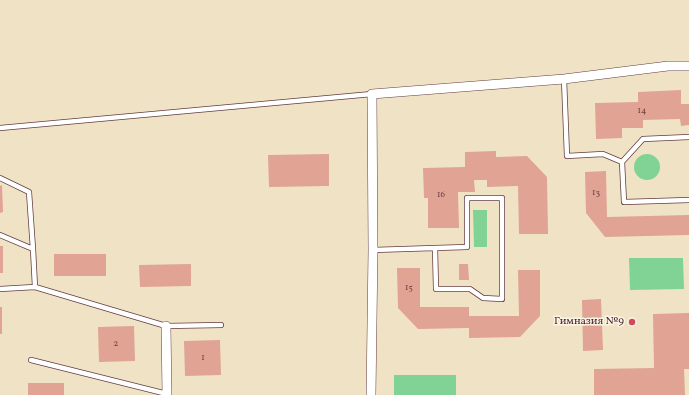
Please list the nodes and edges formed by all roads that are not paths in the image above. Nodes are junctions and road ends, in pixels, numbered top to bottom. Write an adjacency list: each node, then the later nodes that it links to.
1 (689, 66): 2 (street)
2 (564, 79): 3 (street); 6 (lane)
3 (372, 94): 4 (lane); 12 (street)
4 (0, 128)
5 (689, 138): 6 (lane)
6 (622, 162): 8 (lane)
7 (0, 178): 11 (lane)
8 (689, 200)
9 (0, 235): 11 (lane)
10 (435, 248): 10 (lane); 12 (lane)
11 (33, 249): 13 (lane)
12 (373, 250): 19 (street)
13 (35, 287): 14 (lane); 16 (lane)
14 (0, 289)
15 (221, 325): 16 (lane)
16 (166, 326): 18 (street)
17 (31, 360): 18 (lane)
18 (167, 394)
19 (371, 395)

